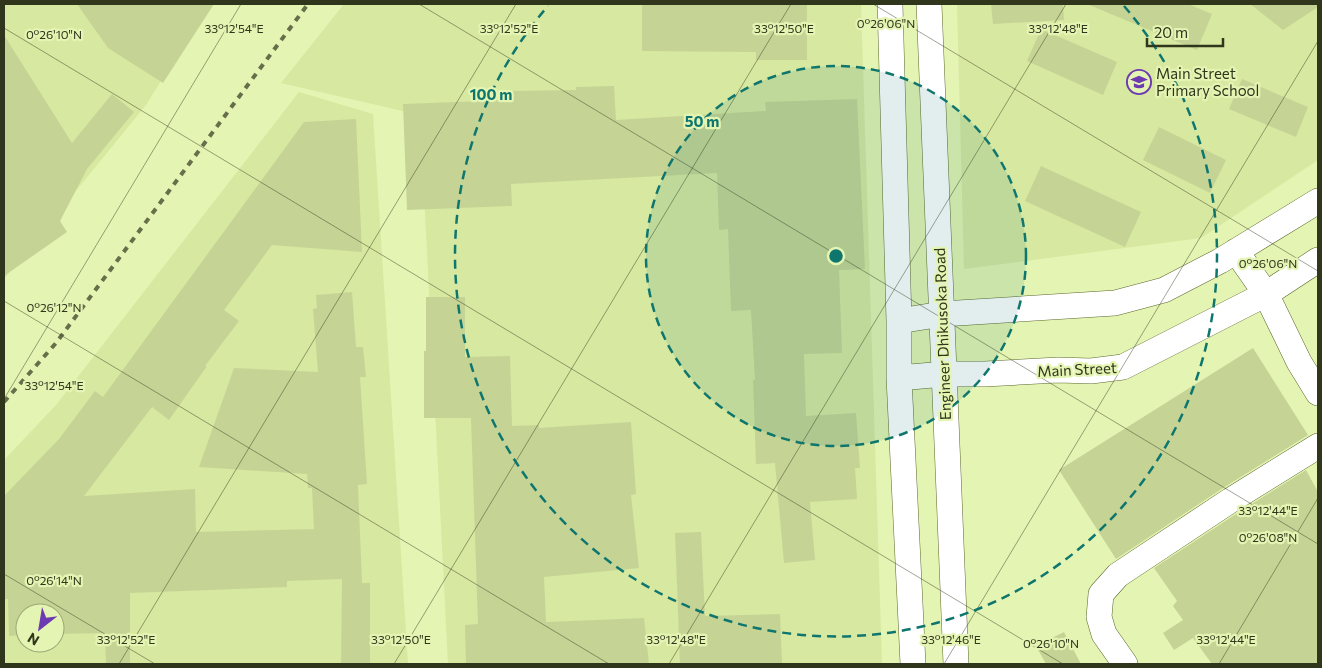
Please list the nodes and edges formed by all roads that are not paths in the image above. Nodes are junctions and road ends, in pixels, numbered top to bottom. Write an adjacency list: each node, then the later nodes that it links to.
1 (890, 4): 8 (street)
2 (929, 4): 7 (street, Engineer Dhikusoka Road)
3 (1318, 201): 4 (street)
4 (1236, 251): 6 (street); 7 (street)
5 (1318, 260): 6 (street, Main Street)
6 (1266, 294): 9 (street, Main Street); 11 (street)
7 (942, 314): 8 (street); 9 (street, Engineer Dhikusoka Road)
8 (899, 321): 10 (street)
9 (944, 374): 10 (street, Main Street); 14 (street, Engineer Dhikusoka Road)
10 (899, 378): 13 (street)
11 (1318, 393)
12 (1318, 446): 15 (street)
13 (913, 664)
14 (956, 664)
15 (1125, 664)

